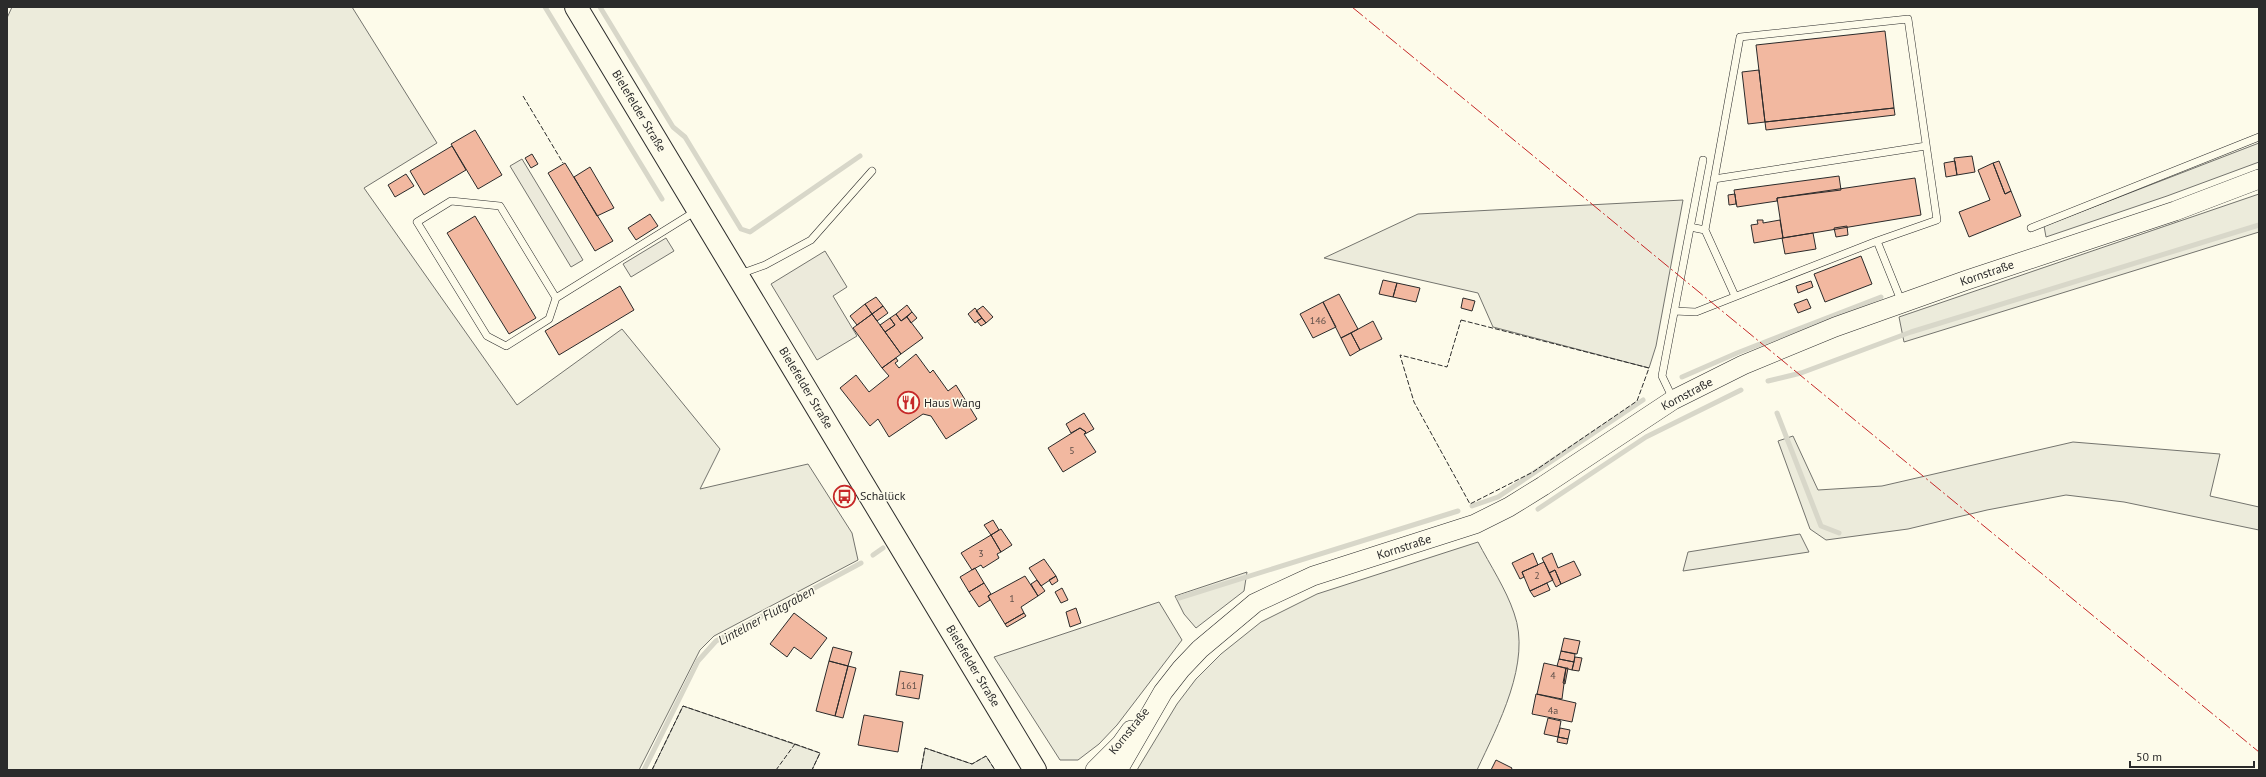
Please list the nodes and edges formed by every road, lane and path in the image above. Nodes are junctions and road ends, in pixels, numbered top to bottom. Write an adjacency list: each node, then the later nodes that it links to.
1 (576, 7): 8 (main road, Bielefelder Straße)
2 (2259, 137): 10 (lane)
3 (1926, 146): 6 (lane); 6 (lane); 12 (lane)
4 (1703, 160): 9 (lane)
5 (872, 171): 13 (lane)
6 (1714, 179): 11 (lane)
7 (2259, 179): 16 (street, Kornstraße)
8 (698, 210): 13 (main road, Bielefelder Straße); 15 (lane)
9 (1690, 227): 11 (lane); 17 (lane)
10 (2031, 228)
11 (1705, 230): 14 (lane)
12 (1877, 241): 14 (lane); 16 (lane)
13 (738, 274): 20 (main road, Bielefelder Straße)
14 (1735, 296): 17 (lane)
15 (556, 298): 15 (lane)
16 (1902, 303): 18 (street, Kornstraße)
17 (1674, 311): 18 (lane)
18 (1673, 400): 19 (street, Kornstraße)
19 (1163, 692): 21 (street, Kornstraße); 22 (street, Kornstraße)
20 (1035, 770)
21 (1095, 770)
22 (1118, 770)

